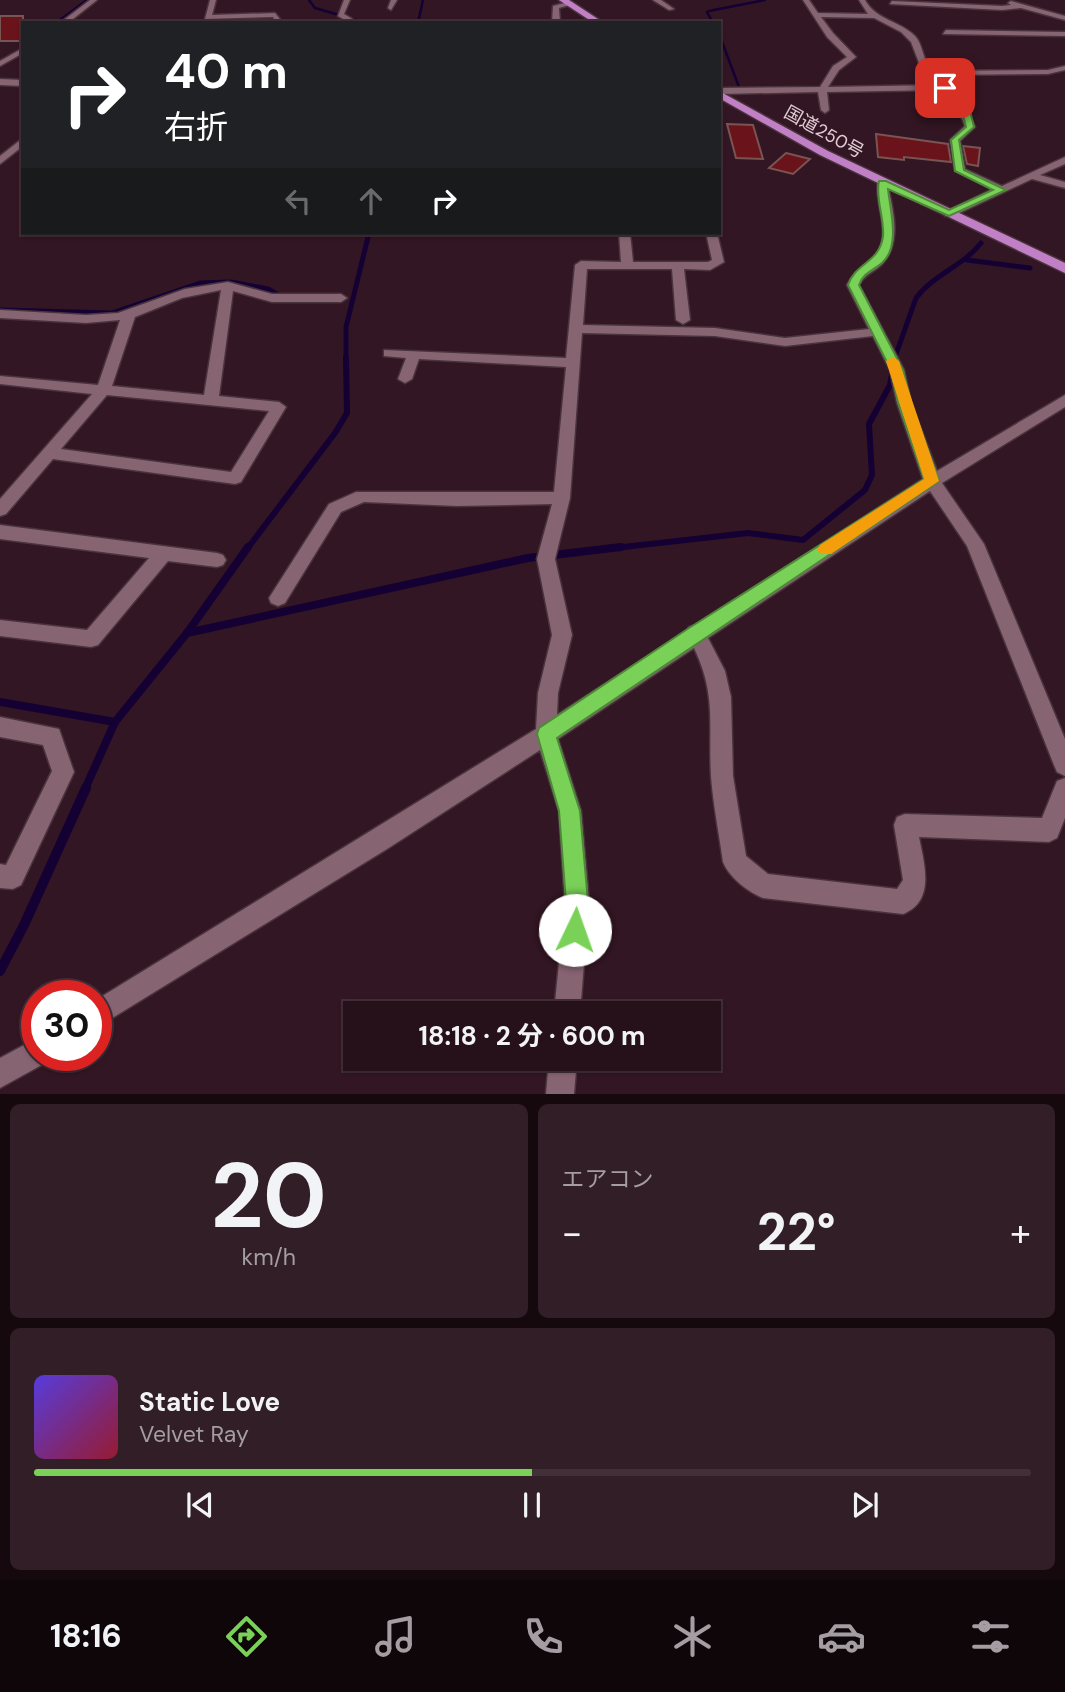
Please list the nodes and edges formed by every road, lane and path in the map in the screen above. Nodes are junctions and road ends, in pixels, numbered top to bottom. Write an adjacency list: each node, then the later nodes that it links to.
1 (94, 0): 18 (street)
2 (213, 0): 14 (street)
3 (347, 0): 20 (street)
4 (656, 0): 12 (street)
5 (806, 0): 15 (street)
6 (862, 0): 16 (street)
7 (1000, 0): 11 (street)
8 (566, 2): 21 (street); 22 (highway)
9 (280, 3): 14 (street)
10 (892, 3): 11 (street)
11 (1021, 6): 13 (street)
12 (671, 9)
13 (1043, 12): 17 (street); 23 (street)
14 (275, 15): 19 (street)
15 (816, 15): 16 (street); 33 (street)
16 (875, 16): 29 (street)
17 (1065, 18)
18 (66, 21)
19 (279, 21)
20 (353, 21)
21 (556, 21)
22 (597, 21)
23 (1065, 27)
24 (946, 32): 25 (street)
25 (1065, 34)
26 (21, 51): 27 (street)
27 (0, 64)
28 (1065, 68): 29 (street)
29 (930, 72): 32 (street)
30 (0, 82): 31 (street)
31 (21, 83)
32 (945, 88): 33 (street); 43 (street)
33 (822, 90): 34 (street); 36 (street)
34 (721, 92)
35 (721, 93): 42 (highway, 国道250号)
36 (825, 110)
37 (21, 143): 39 (street)
38 (1065, 160): 40 (street)
39 (0, 161)
40 (1031, 176): 41 (street); 43 (street)
41 (1065, 185)
42 (883, 189): 44 (highway, 国道250号); 56 (street)
43 (1001, 190): 44 (street)
44 (949, 214): 49 (highway, 国道250号)
45 (624, 235): 47 (street)
46 (712, 235): 48 (street)
47 (627, 265): 48 (street); 55 (street)
48 (678, 266): 54 (street)
49 (1065, 269)
50 (228, 286): 51 (street); 53 (street); 63 (street)
51 (341, 298)
52 (0, 314): 53 (street)
53 (129, 314): 62 (street)
54 (683, 320)
55 (577, 329): 56 (street); 59 (street)
56 (877, 332): 66 (street)
57 (389, 354): 58 (street)
58 (414, 355): 59 (street); 60 (street)
59 (571, 363): 67 (street)
60 (405, 379)
61 (0, 380): 62 (street)
62 (104, 388): 63 (street); 65 (street)
63 (211, 400): 65 (street)
64 (1065, 400): 66 (street)
65 (47, 453): 68 (street)
66 (932, 481): 74 (street); 77 (street)
67 (562, 498): 72 (street); 76 (street)
68 (0, 510)
69 (0, 532): 70 (street)
70 (164, 553): 71 (street); 73 (street)
71 (216, 559)
72 (278, 598)
73 (0, 628)
74 (696, 633): 76 (street); 78 (street)
75 (0, 727): 79 (street)
76 (546, 734): 80 (street); 81 (street)
77 (1065, 765)
78 (1065, 789)
79 (0, 876)
80 (568, 1001)
81 (112, 1004)
82 (21, 1062): 84 (street)
83 (562, 1071): 85 (street)
84 (0, 1074)
85 (560, 1094)

